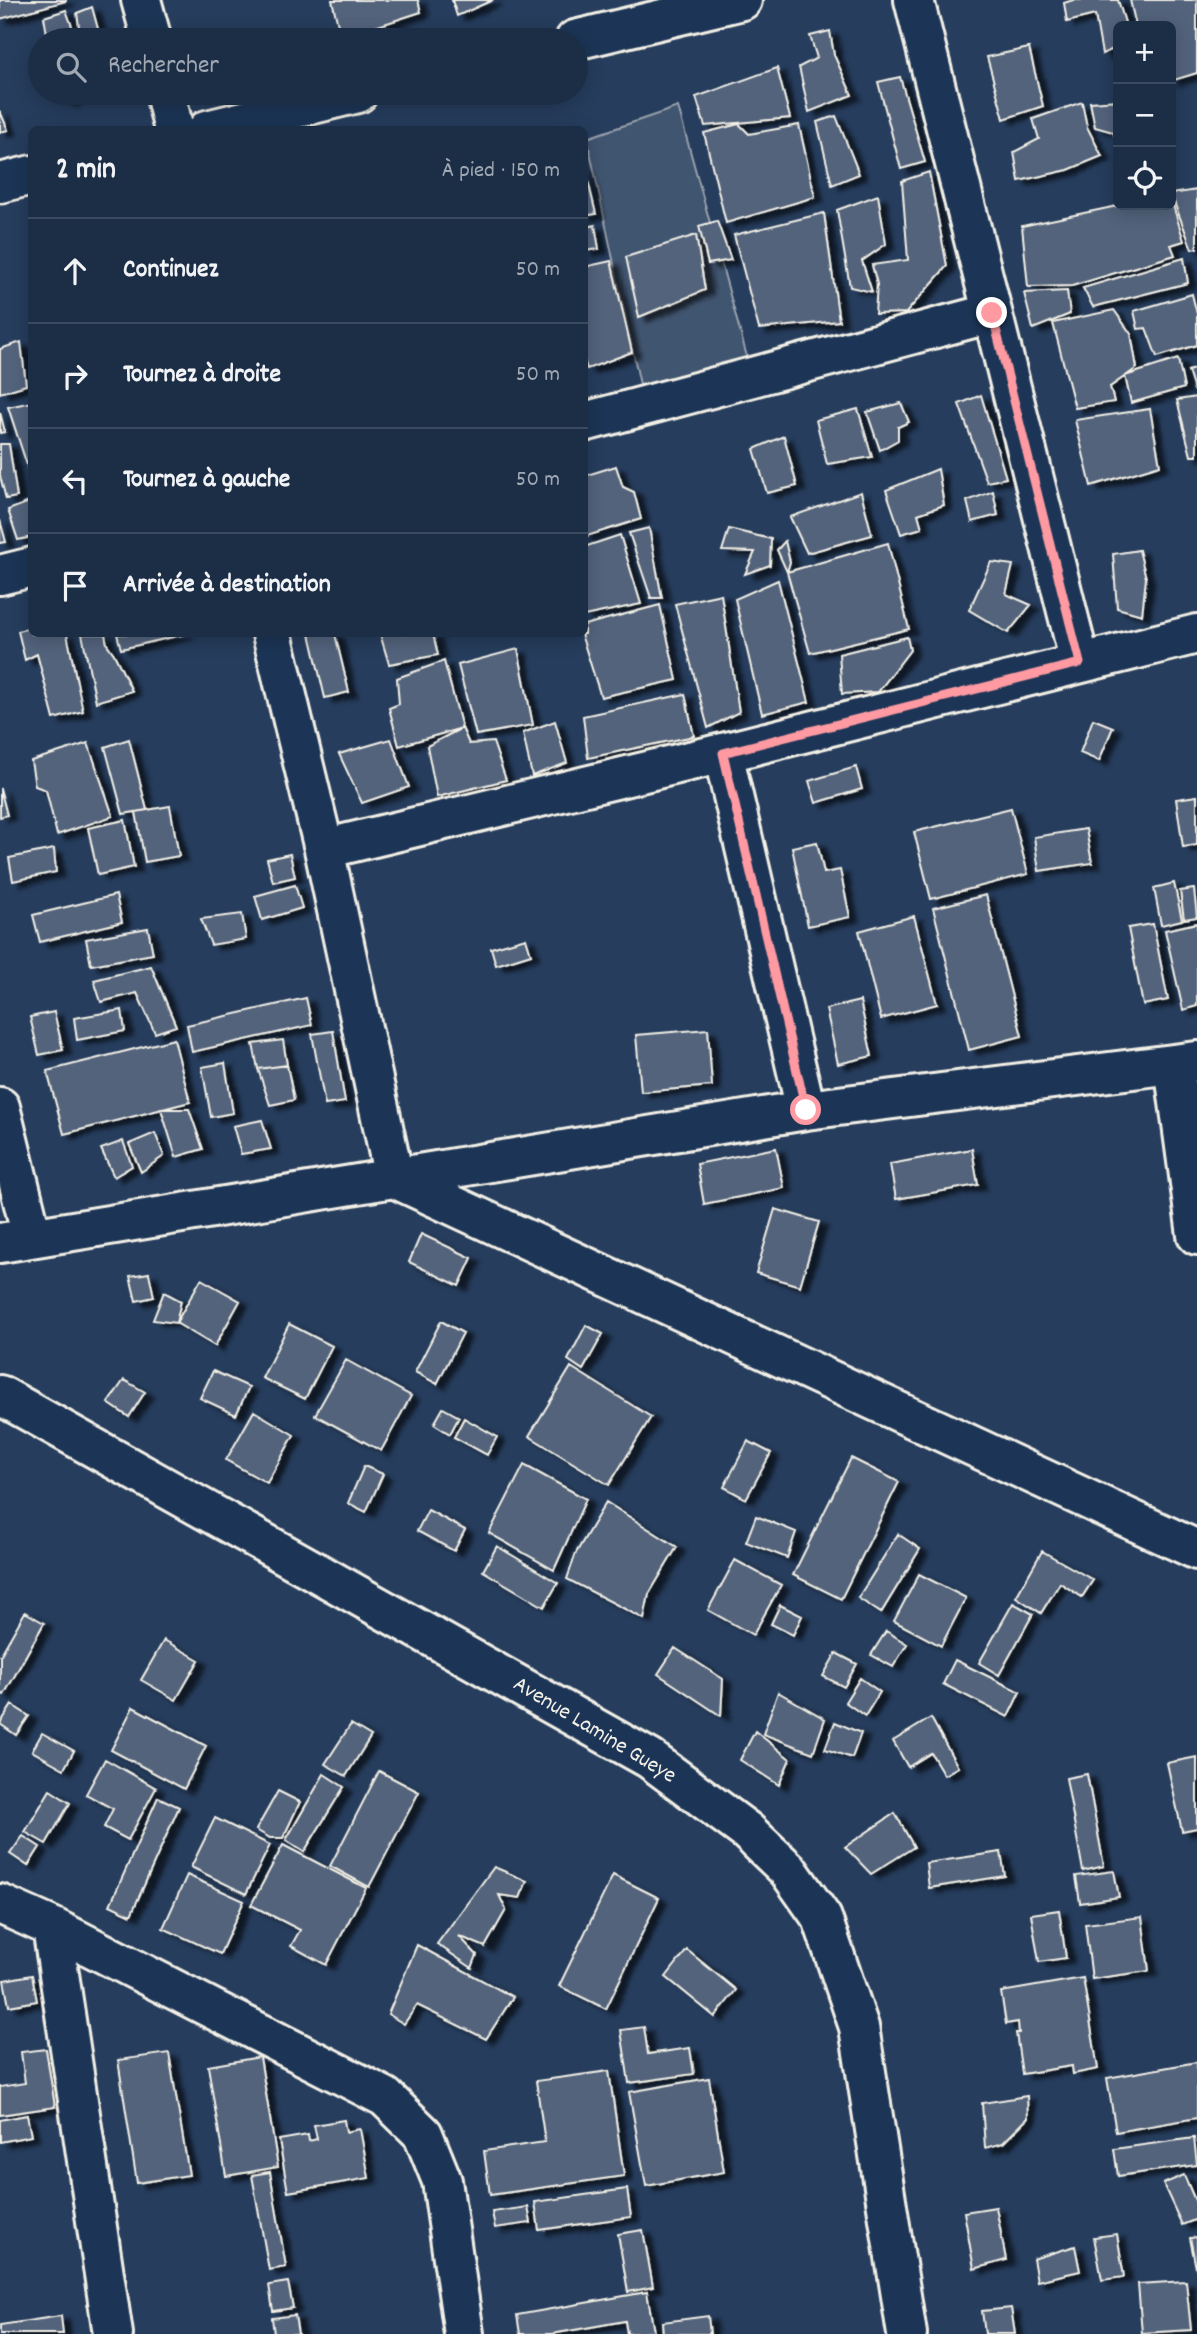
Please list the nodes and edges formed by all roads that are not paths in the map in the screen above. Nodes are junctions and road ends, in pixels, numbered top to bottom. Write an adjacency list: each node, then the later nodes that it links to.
1 (141, 0): 4 (street)
2 (742, 0): 5 (street)
3 (914, 0): 12 (street)
4 (149, 28)
5 (588, 37)
6 (168, 105): 8 (street)
7 (309, 105): 9 (street)
8 (173, 126)
9 (223, 126)
10 (28, 176): 11 (street)
11 (0, 183)
12 (992, 313): 13 (street); 18 (street)
13 (588, 421)
14 (28, 568): 15 (street)
15 (0, 575)
16 (1197, 634): 18 (street)
17 (273, 637): 20 (street)
18 (1080, 663): 19 (street)
19 (723, 753): 20 (street); 23 (street)
20 (324, 849): 24 (street)
21 (1186, 1063): 23 (street); 25 (street)
22 (0, 1107): 26 (street)
23 (806, 1110): 24 (street)
24 (394, 1178): 26 (street); 28 (street)
25 (1197, 1235)
26 (16, 1240)
27 (0, 1395): 33 (street, Avenue Lamine Gueye)
28 (1197, 1550)
29 (0, 1904): 30 (street)
30 (52, 1927): 31 (street); 32 (street)
31 (113, 2334)
32 (464, 2334)
33 (907, 2334)

